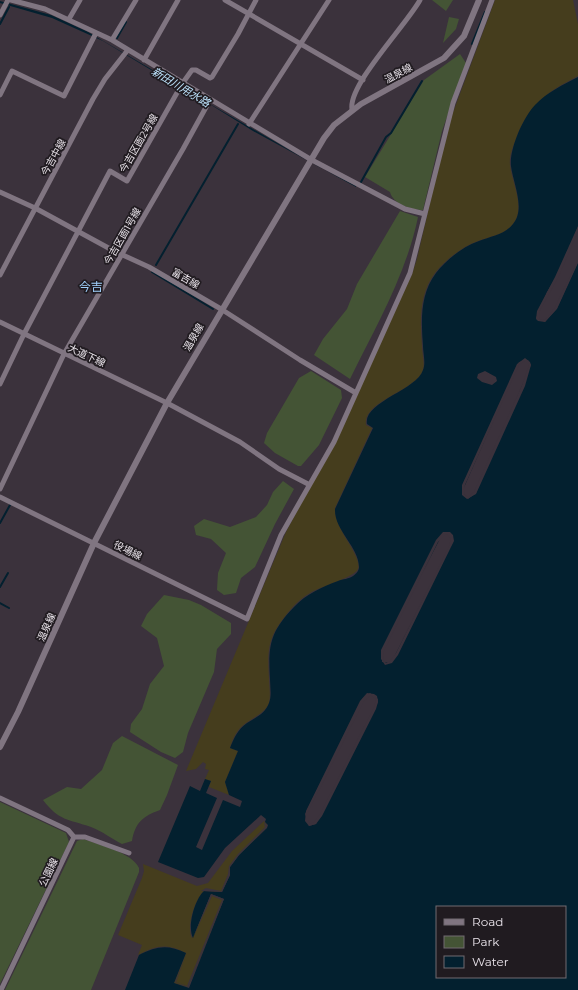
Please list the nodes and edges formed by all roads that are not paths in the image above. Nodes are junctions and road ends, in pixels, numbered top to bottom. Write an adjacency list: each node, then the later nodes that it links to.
1 (80, 0): 13 (street)
2 (136, 0): 15 (street)
3 (178, 0): 18 (street)
4 (225, 0): 11 (street)
5 (256, 0): 11 (street, 今吉区画2号線)
6 (328, 0): 16 (street)
7 (420, 0): 19 (street)
8 (480, 0): 23 (street, 温泉線)
9 (492, 0): 28 (street)
10 (6, 3): 12 (street); 13 (street)
11 (248, 13): 16 (street); 20 (street, 今吉区画2号線)
12 (0, 16)
13 (69, 19): 14 (street)
14 (96, 32): 15 (street); 21 (street)
15 (112, 40): 17 (street)
16 (301, 43): 19 (street); 24 (street)
17 (128, 51): 18 (street); 27 (street, 今吉中線)
18 (144, 60): 20 (street)
19 (363, 80): 23 (street)
20 (182, 84): 22 (street); 29 (street, 今吉区画2号線)
21 (0, 94)
22 (210, 100): 24 (street); 30 (street, 今吉区画1号線)
23 (352, 109): 25 (street, 温泉線)
24 (249, 124): 25 (street)
25 (310, 159): 28 (street); 32 (street, 温泉線)
26 (0, 192): 27 (street, 富吉線)
27 (35, 208): 29 (street, 富吉線); 31 (street, 今吉中線)
28 (425, 214): 37 (street)
29 (78, 230): 30 (street, 富吉線); 34 (street, 今吉区画2号線)
30 (122, 254): 32 (street, 富吉線); 35 (street, 今吉区画1号線)
31 (0, 274)
32 (222, 309): 37 (street, 富吉線); 38 (street, 温泉線)
33 (0, 322): 34 (street, 大道下線)
34 (24, 334): 35 (street, 大道下線); 36 (street, 今吉区画2号線)
35 (64, 354): 38 (street, 大道下線); 40 (street, 今吉区画1号線)
36 (0, 384)
37 (356, 393): 39 (street)
38 (167, 402): 39 (street, 大道下線); 42 (street, 温泉線)
39 (308, 484): 42 (street, 役場線)
40 (0, 489)
41 (0, 497): 42 (street, 役場線)
42 (94, 543): 43 (street, 温泉線)
43 (0, 747)
44 (0, 798): 45 (street)
45 (74, 837): 46 (street); 47 (street, 公園線)
46 (129, 853)
47 (1, 990)

